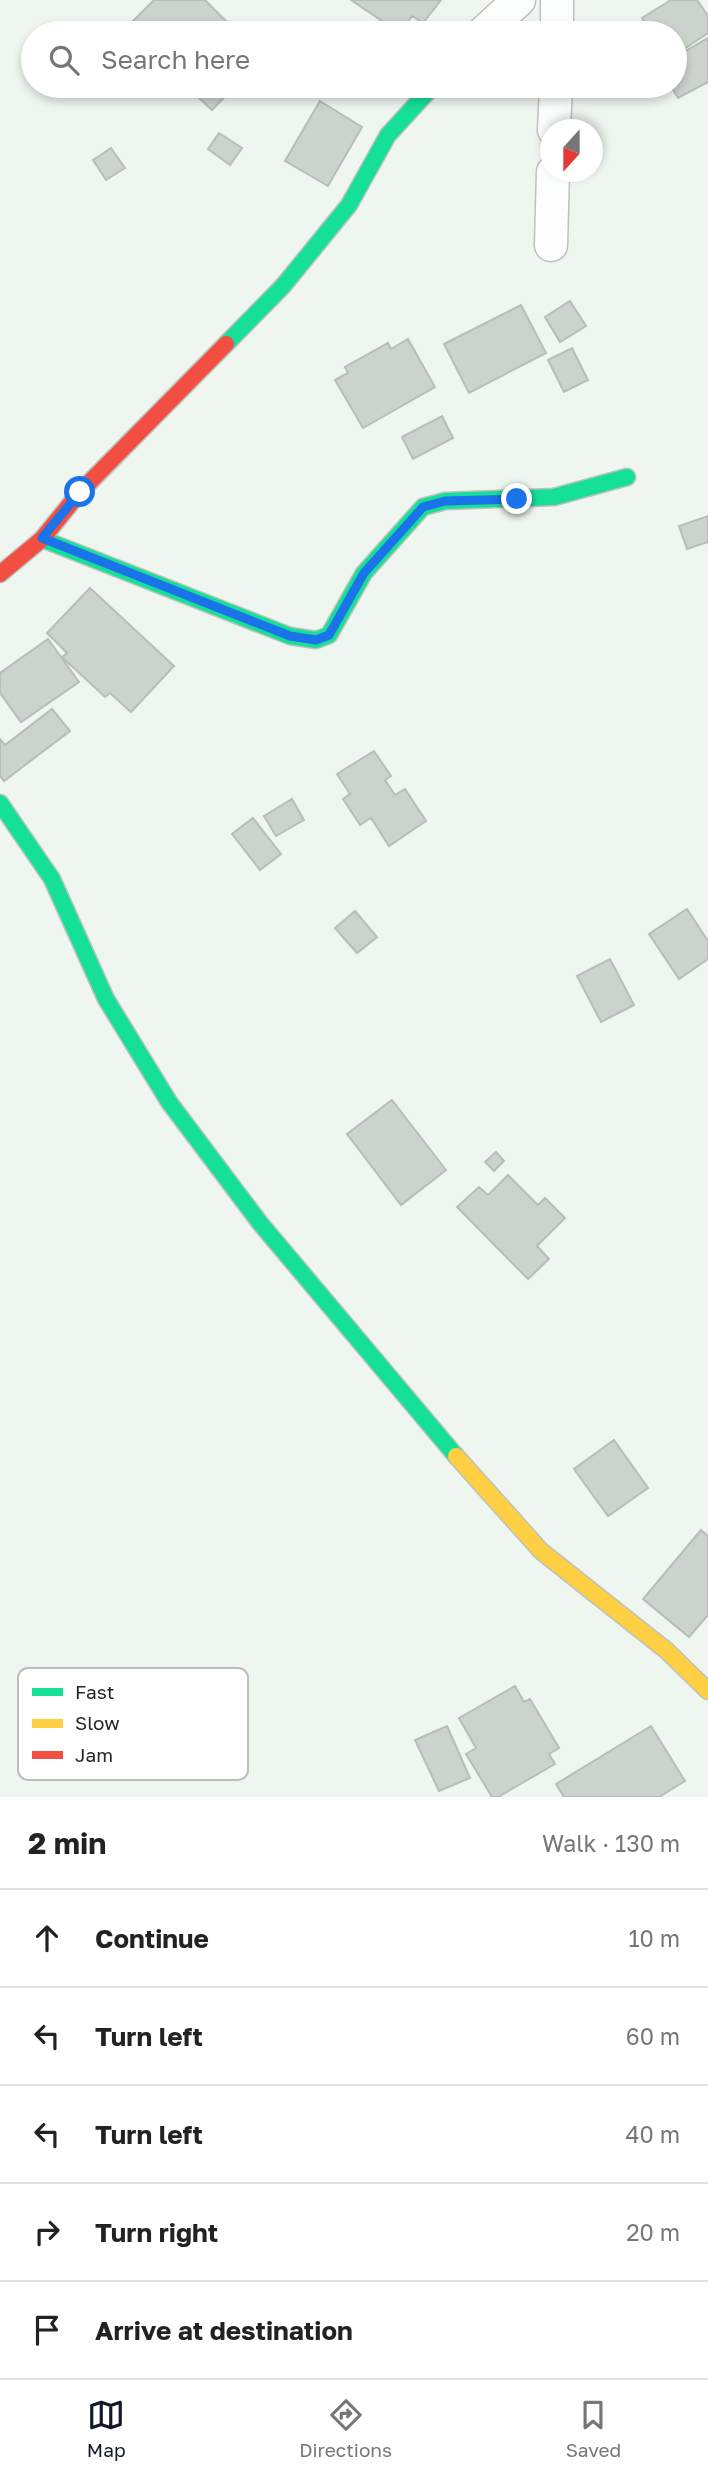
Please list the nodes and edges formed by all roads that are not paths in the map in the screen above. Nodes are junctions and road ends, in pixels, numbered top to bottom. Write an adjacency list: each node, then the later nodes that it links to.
1 (519, 0): 3 (street)
2 (556, 0): 4 (street)
3 (496, 21)
4 (557, 21)
5 (422, 98): 11 (street)
6 (555, 98): 7 (street)
7 (554, 119)
8 (553, 182): 9 (street)
9 (551, 245)
10 (627, 477): 11 (street)
11 (42, 538): 12 (street)
12 (0, 574)
13 (0, 803): 14 (street)
14 (708, 1691)

